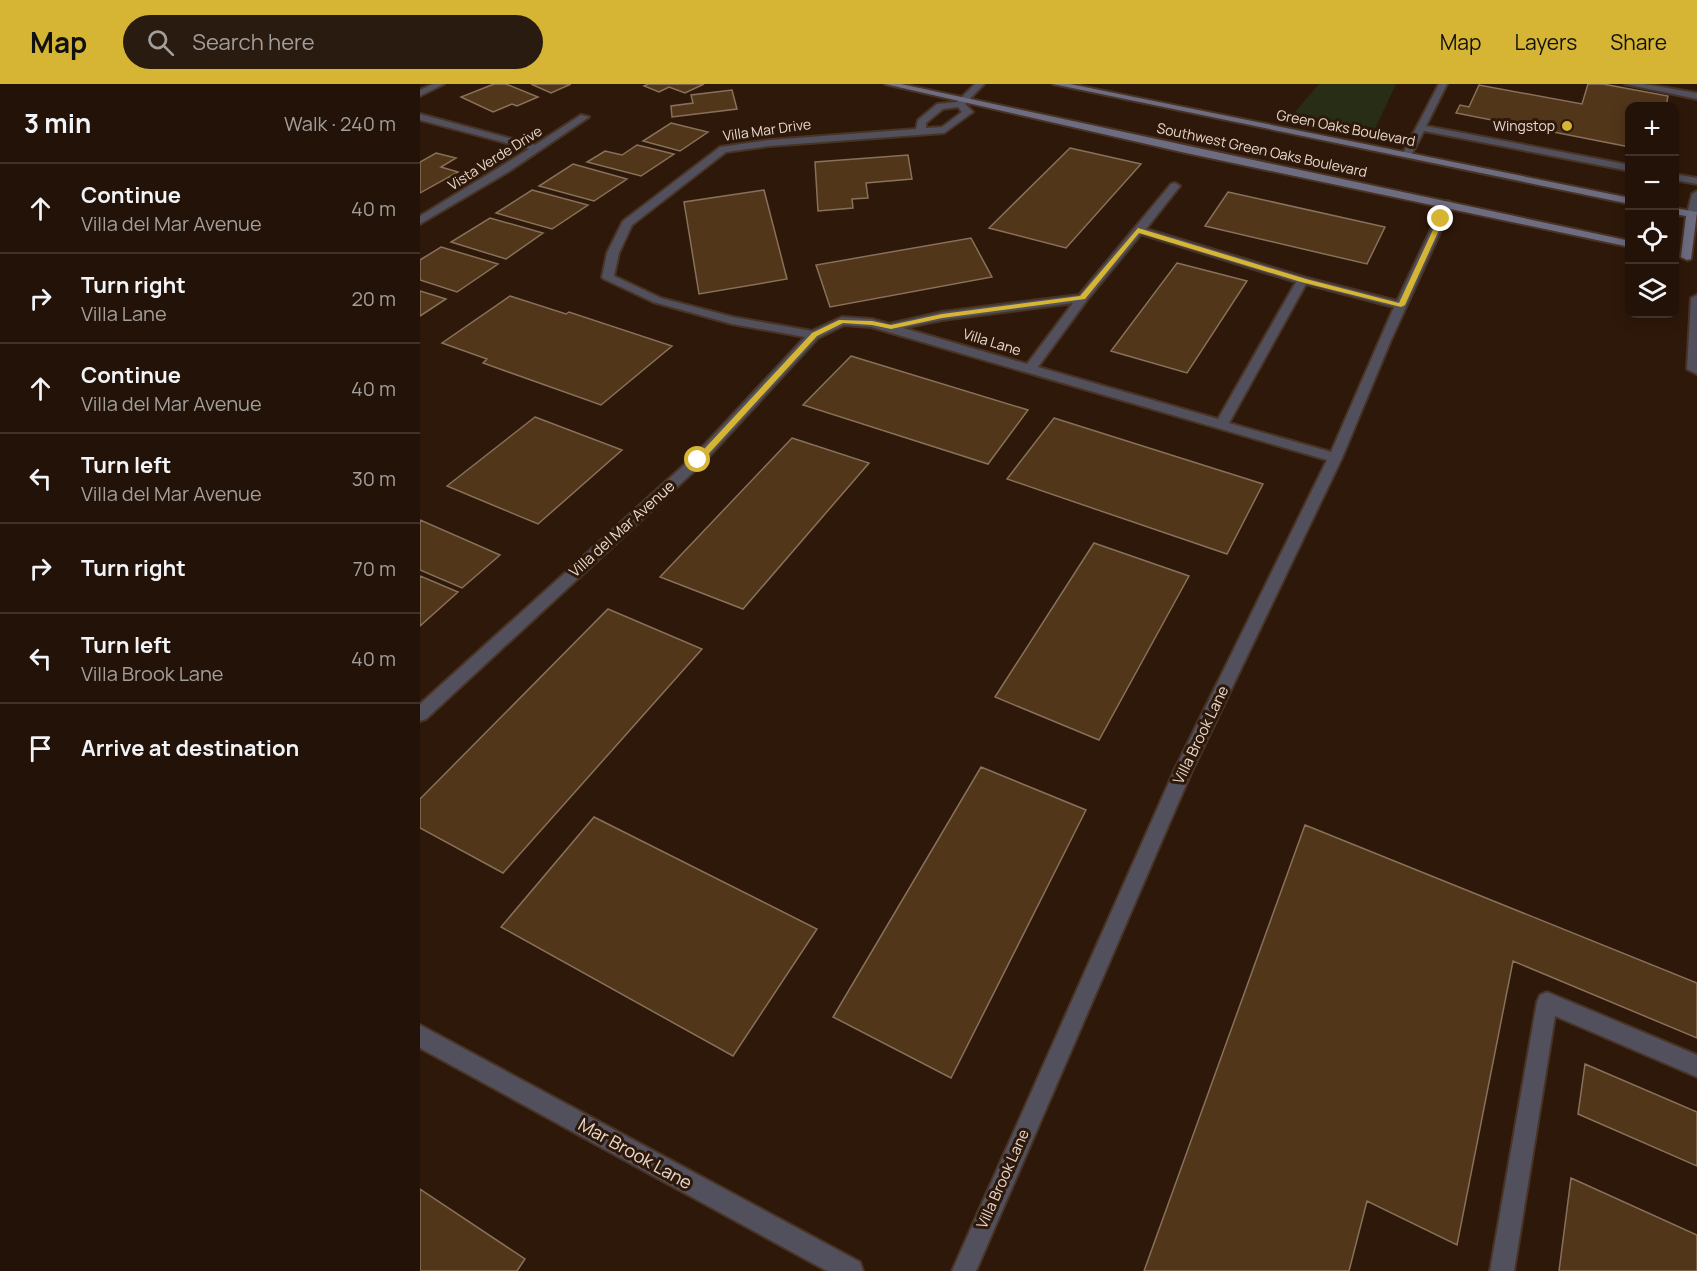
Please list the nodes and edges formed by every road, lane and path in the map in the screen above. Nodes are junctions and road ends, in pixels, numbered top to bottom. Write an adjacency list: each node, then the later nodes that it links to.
1 (440, 84): 7 (street)
2 (889, 84): 9 (main road, Southwest Green Oaks Boulevard)
3 (980, 84): 9 (street, Villa Mar Drive)
4 (1057, 84): 15 (main road, Green Oaks Boulevard)
5 (1443, 84): 12 (street)
6 (1629, 84): 8 (street)
7 (420, 93)
8 (1697, 96)
9 (962, 102): 13 (street, Villa Mar Drive); 13 (street, Villa Mar Drive); 22 (main road, Southwest Green Oaks Boulevard)
10 (420, 117): 14 (street)
11 (584, 117): 14 (street, Vista Verde Drive)
12 (1420, 128): 15 (street); 16 (street)
13 (921, 130): 34 (street, Villa Mar Drive)
14 (536, 148): 25 (street, Vista Verde Drive)
15 (1407, 155): 21 (main road, Green Oaks Boulevard)
16 (1625, 167)
17 (1679, 178): 18 (street)
18 (1697, 181)
19 (1175, 186): 26 (street)
20 (1697, 194): 24 (street)
21 (1625, 200)
22 (1448, 204): 27 (main road, Southwest Green Oaks Boulevard); 32 (street, Villa Brook Lane)
23 (1679, 212): 24 (main road)
24 (1694, 215): 28 (main road)
25 (420, 221)
26 (1138, 230): 29 (street); 30 (street)
27 (1625, 243)
28 (1692, 258)
29 (1303, 280): 32 (street); 37 (street)
30 (1083, 298): 33 (street); 35 (street)
31 (1697, 298): 36 (street)
32 (1401, 305): 38 (street, Villa Brook Lane)
33 (891, 327): 34 (street, Villa Lane); 35 (street, Villa Lane)
34 (814, 335): 39 (street, Villa del Mar Avenue)
35 (1029, 370): 37 (street, Villa Lane)
36 (1697, 370)
37 (1221, 425): 38 (street, Villa Lane)
38 (1335, 458): 43 (street, Villa Brook Lane)
39 (420, 714)
40 (420, 1036): 42 (street, Mar Brook Lane)
41 (1697, 1066): 44 (street)
42 (851, 1271)
43 (964, 1271)
44 (1502, 1271)

